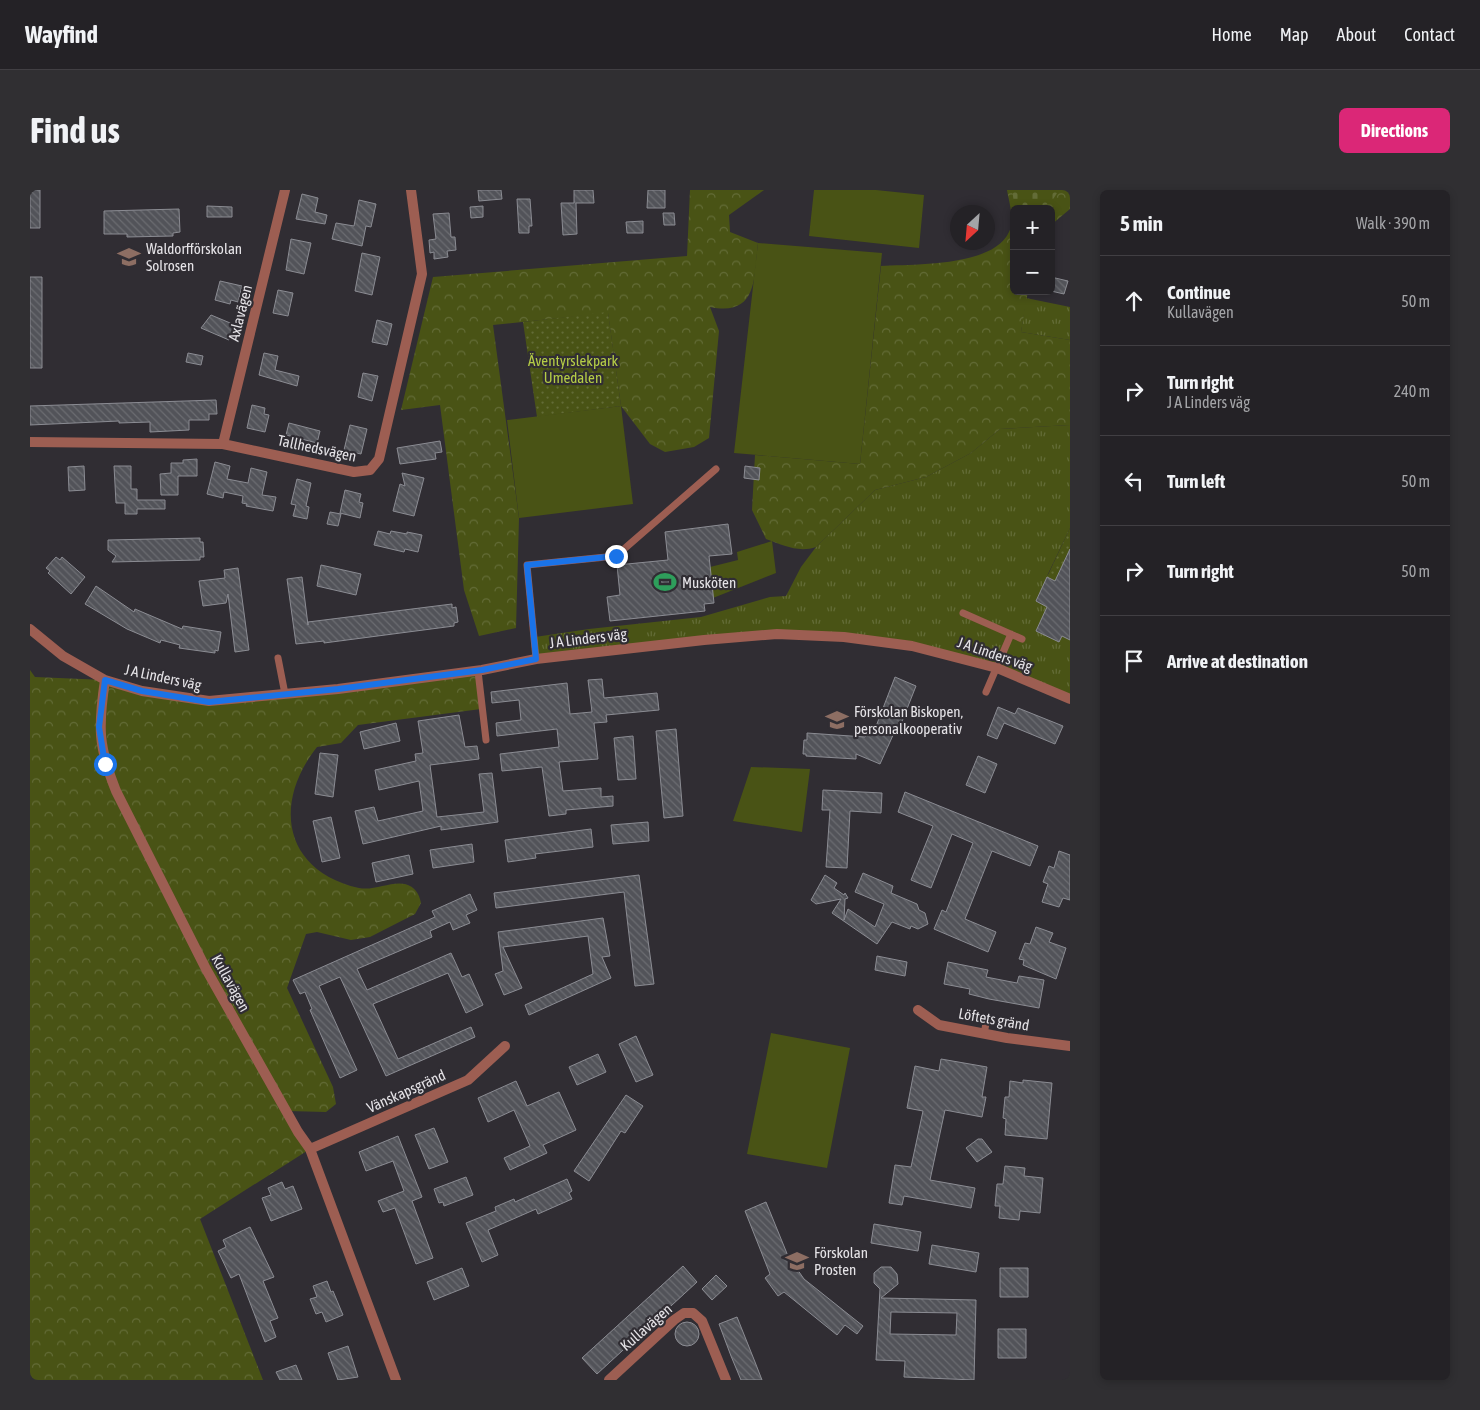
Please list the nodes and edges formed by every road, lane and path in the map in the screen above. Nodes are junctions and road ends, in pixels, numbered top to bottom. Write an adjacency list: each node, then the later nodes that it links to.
1 (285, 190): 4 (street, Axlavägen)
2 (411, 190): 4 (street, Tallhedsvägen)
3 (30, 442): 4 (street, Tallhedsvägen)
4 (223, 444)
5 (716, 469): 11 (lane)
6 (964, 613): 8 (lane)
7 (30, 630): 14 (street)
8 (1011, 634): 9 (lane); 12 (lane)
9 (1022, 639)
10 (278, 658): 16 (lane)
11 (536, 659): 12 (street, J A Linders väg); 13 (street, J A Linders väg)
12 (997, 668): 15 (lane); 17 (street, J A Linders väg)
13 (478, 671): 16 (street, J A Linders väg); 18 (lane)
14 (105, 680): 16 (street, J A Linders väg); 24 (street, Kullavägen)
15 (986, 692)
16 (285, 694)
17 (1070, 699)
18 (486, 740)
19 (918, 1010): 21 (street, Löftets gränd)
20 (987, 1018): 21 (lane)
21 (984, 1034): 23 (street, Löftets gränd)
22 (505, 1046): 24 (street, Vänskapsgränd)
23 (1070, 1046)
24 (310, 1150): 25 (street, Kullavägen)
25 (396, 1380)
26 (610, 1380): 27 (street, Kullavägen)
27 (726, 1380)

